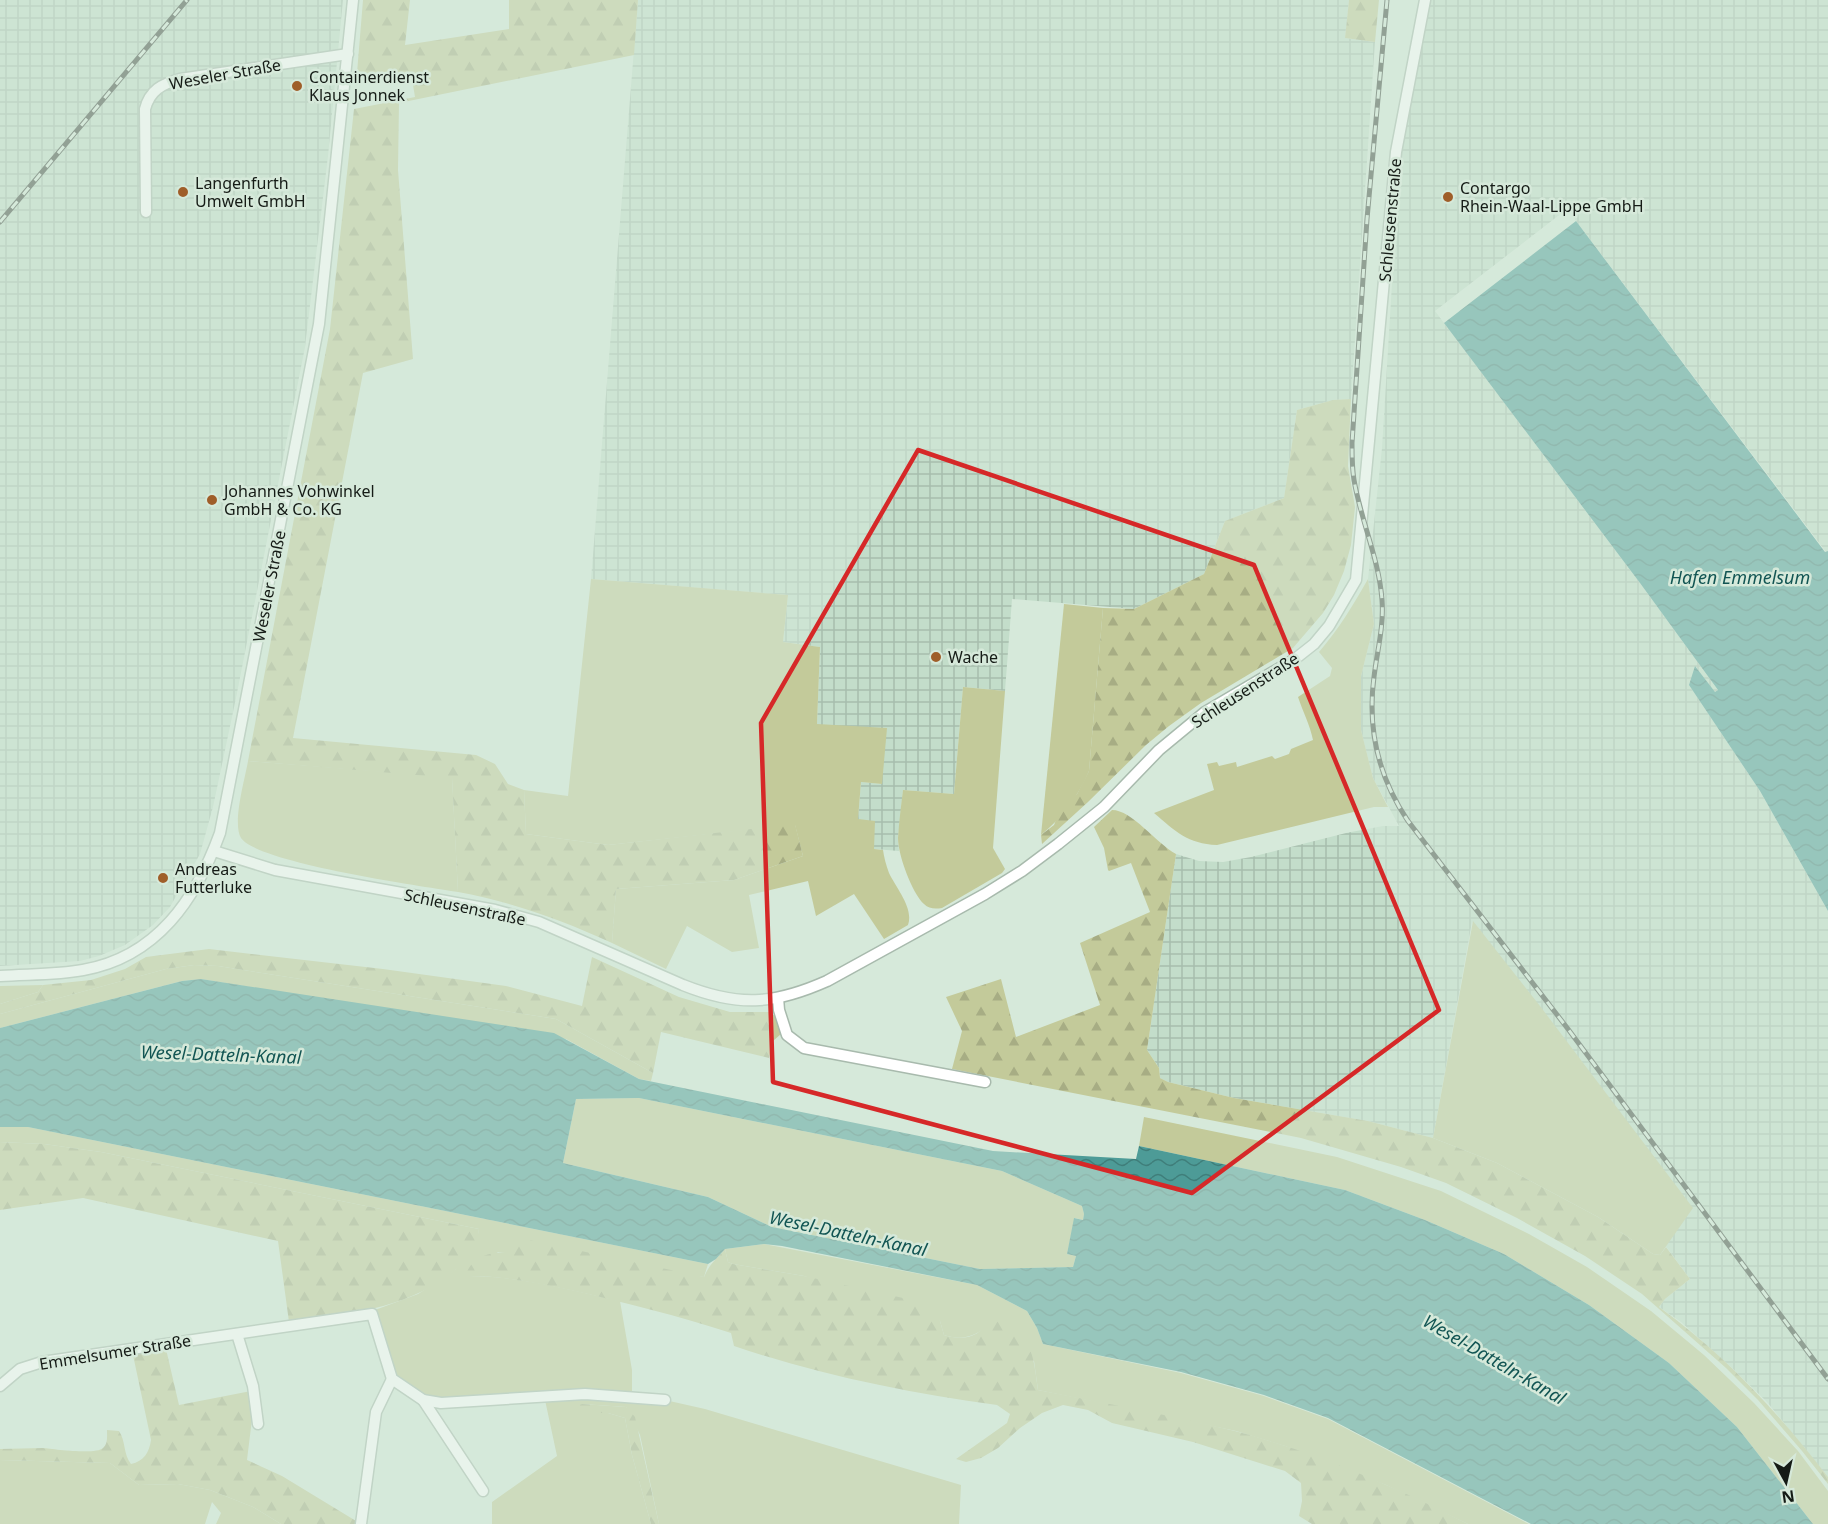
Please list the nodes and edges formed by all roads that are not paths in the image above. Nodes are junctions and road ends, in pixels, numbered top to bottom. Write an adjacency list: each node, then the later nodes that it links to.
1 (353, 0): 3 (street, Weseler Straße)
2 (1425, 0): 7 (street, Schleusenstraße)
3 (348, 54): 4 (street, Weseler Straße); 5 (street, Weseler Straße)
4 (146, 212)
5 (214, 851): 6 (street, Weseler Straße); 7 (street, Schleusenstraße)
6 (0, 976)
7 (778, 998): 8 (street)
8 (985, 1082)
9 (237, 1334): 10 (street, Emmelsumer Straße); 11 (street, Emmelsumer Straße); 14 (street)
10 (392, 1379): 12 (street); 16 (street)
11 (0, 1386)
12 (423, 1400): 13 (street); 15 (street)
13 (665, 1400)
14 (258, 1424)
15 (483, 1491)
16 (361, 1524)

